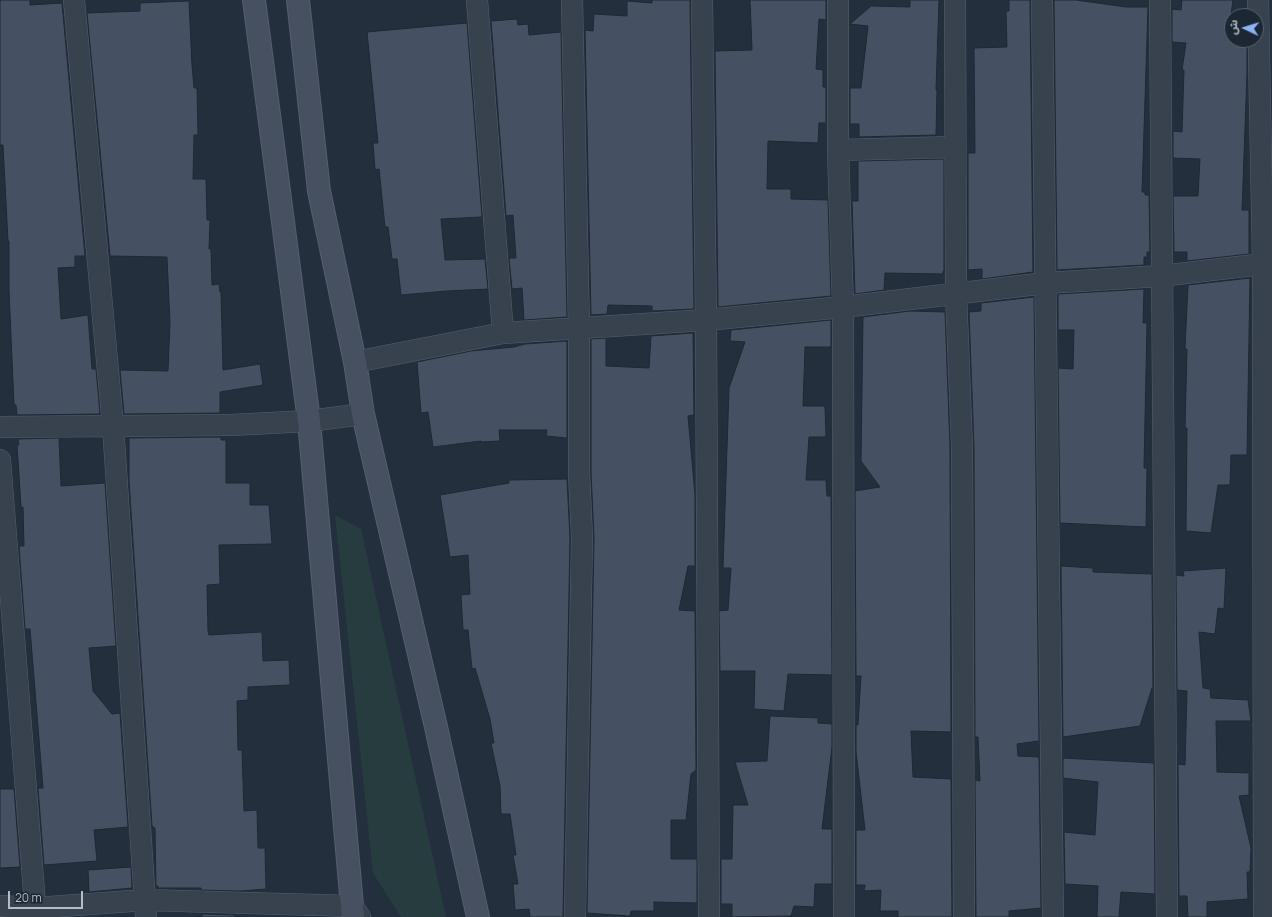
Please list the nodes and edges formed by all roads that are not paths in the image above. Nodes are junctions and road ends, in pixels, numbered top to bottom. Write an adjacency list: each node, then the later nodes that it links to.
1 (74, 0): 25 (street)
2 (254, 0): 24 (main road)
3 (298, 0): 22 (main road)
4 (476, 0): 21 (street)
5 (572, 0): 20 (street)
6 (702, 0): 19 (street)
7 (838, 0): 13 (street)
8 (955, 0): 12 (street)
9 (1042, 0): 16 (street)
10 (1160, 0): 15 (street)
11 (1258, 0): 14 (street)
12 (954, 147): 13 (street); 17 (street)
13 (838, 150): 18 (street)
14 (1268, 264): 15 (street); 39 (street)
15 (1161, 276): 16 (street); 38 (street)
16 (1046, 283): 17 (street); 37 (street)
17 (956, 292): 18 (street); 36 (street)
18 (843, 307): 19 (street); 35 (street)
19 (706, 320): 20 (street); 34 (street)
20 (579, 328): 21 (street); 33 (street)
21 (503, 333): 22 (street)
22 (355, 362): 23 (main road)
23 (363, 414): 24 (street); 32 (main road)
24 (309, 421): 25 (street); 31 (main road)
25 (113, 426): 26 (street); 29 (street)
26 (0, 427)
27 (0, 460): 30 (street)
28 (0, 906): 30 (street)
29 (146, 909): 30 (street); 31 (street)
30 (36, 913)
31 (355, 913)
32 (478, 917)
33 (575, 917)
34 (709, 917)
35 (844, 917)
36 (964, 917)
37 (1053, 917)
38 (1167, 917)
39 (1264, 917)

